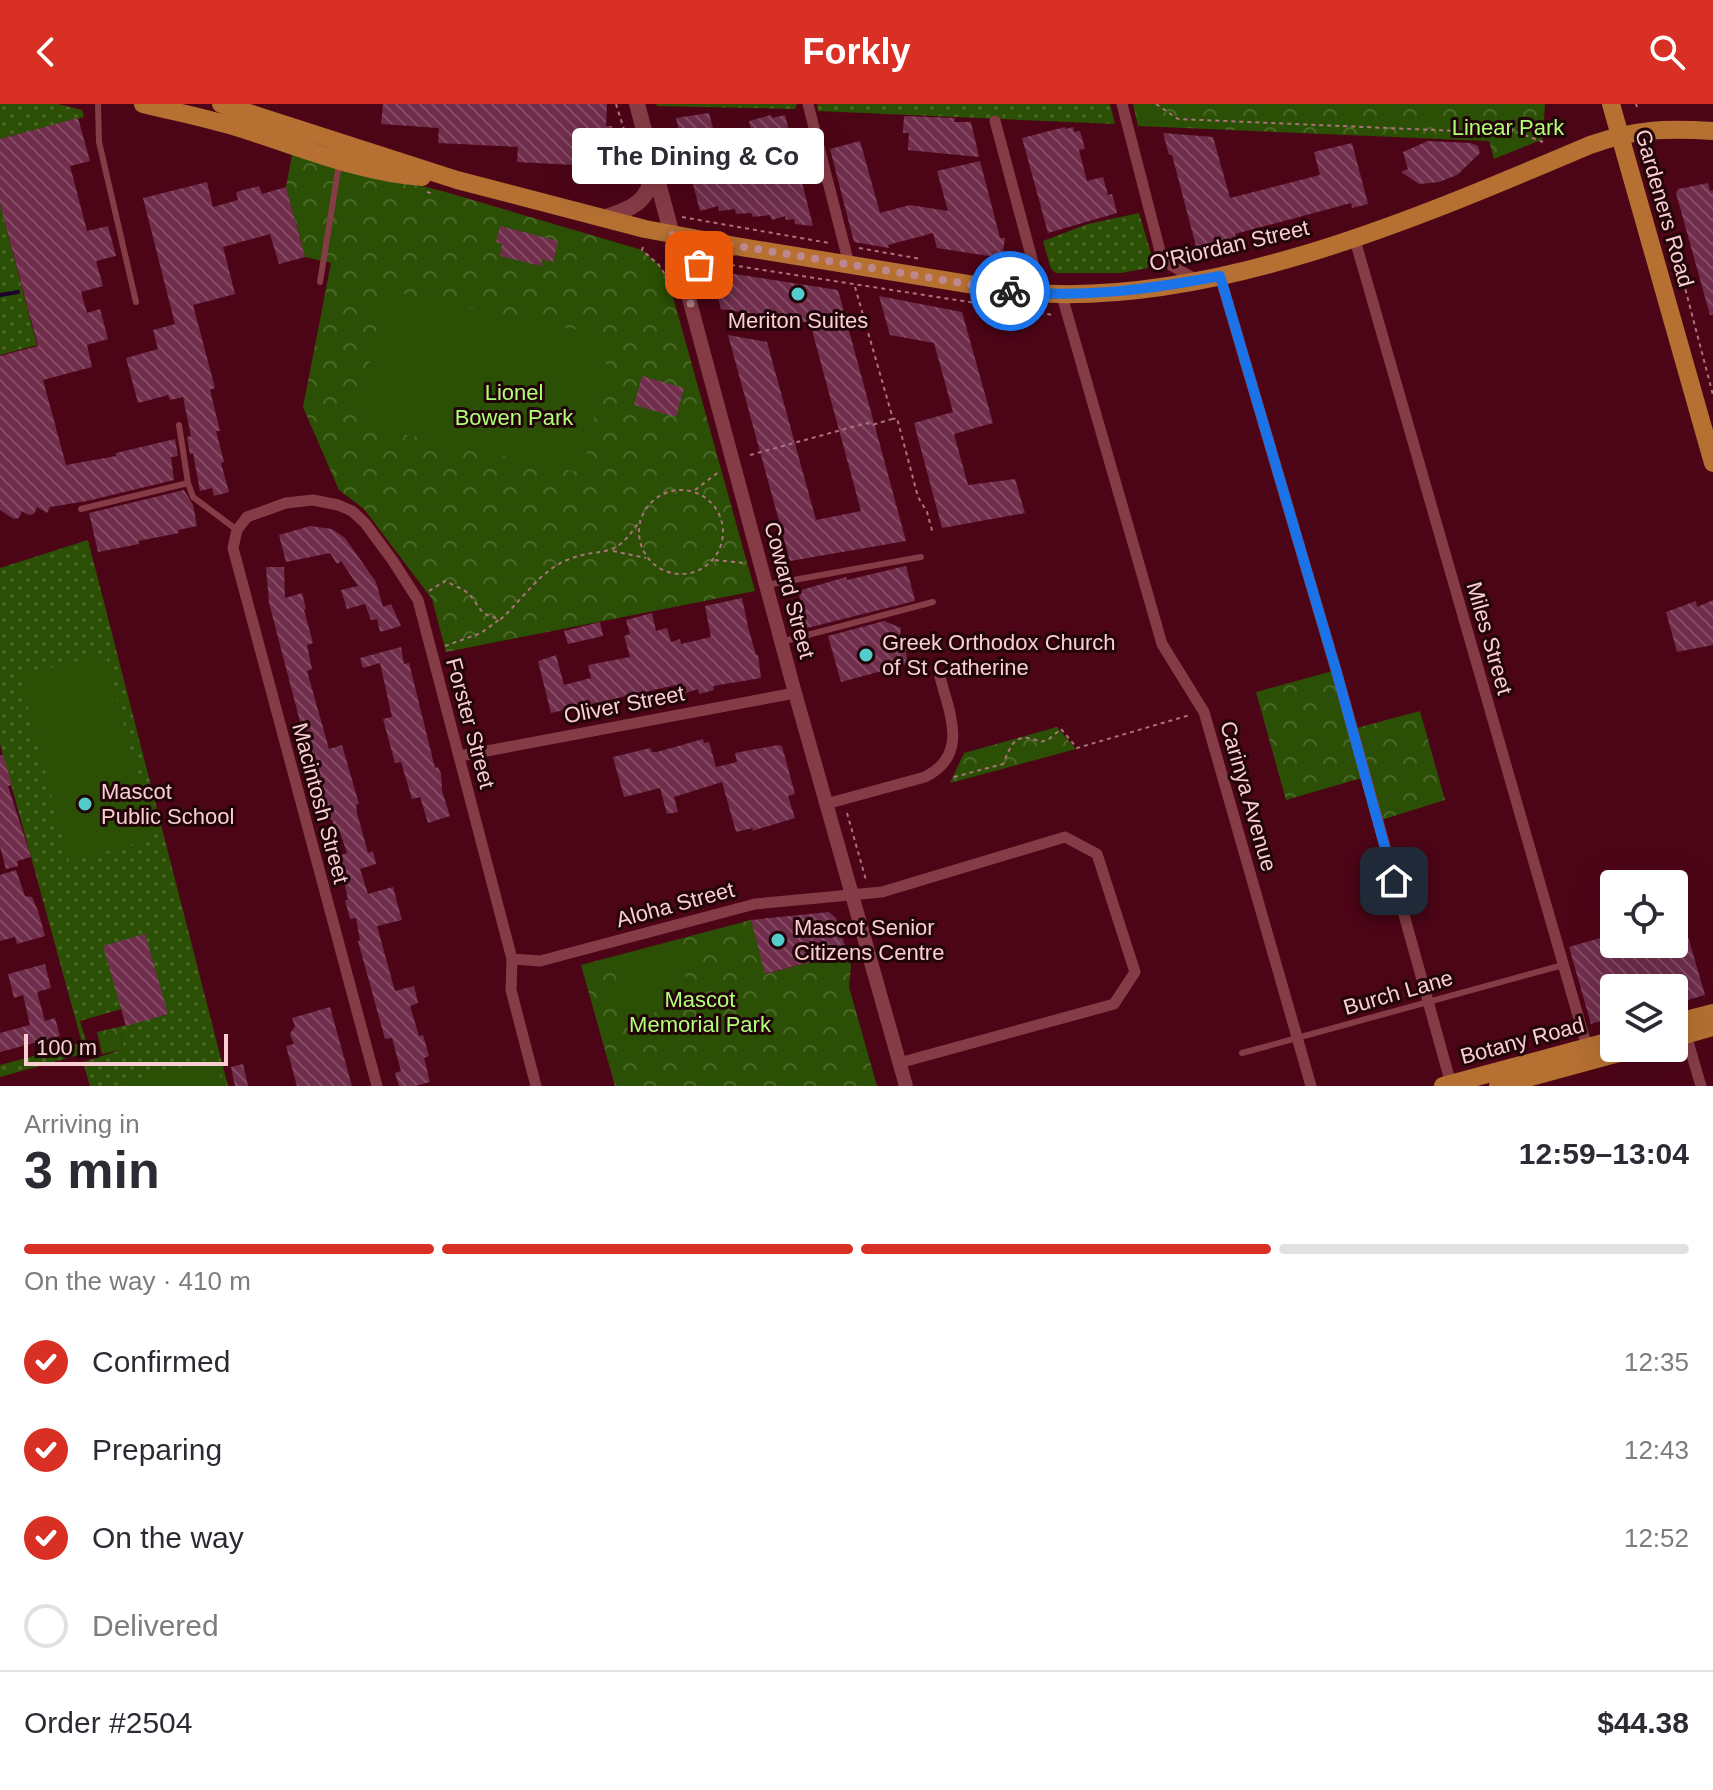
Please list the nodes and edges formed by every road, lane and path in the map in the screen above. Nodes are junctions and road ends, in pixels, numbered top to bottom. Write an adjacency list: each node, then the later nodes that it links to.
1 (98, 104): 36 (lane)
2 (143, 104): 15 (main road, O'Riordan Street)
3 (221, 104): 18 (main road, O'Riordan Street)
4 (616, 104): 17 (path)
5 (637, 104): 16 (main road, Coward Street)
6 (808, 104): 27 (street)
7 (1122, 104): 32 (street)
8 (1156, 104): 13 (path)
9 (1611, 104): 12 (main road, Gardeners Road)
10 (995, 121): 35 (street)
11 (1713, 131): 12 (main road, O'Riordan Street)
12 (1620, 136): 24 (main road, O'Riordan Street); 42 (main road, Gardeners Road)
13 (1543, 142)
14 (1649, 150): 39 (path, Gardeners Road)
15 (339, 160): 18 (main road, O'Riordan Street); 33 (lane)
16 (653, 161): 21 (main road); 23 (main road, Coward Street)
17 (638, 174)
18 (457, 180): 21 (main road, O'Riordan Street)
19 (421, 190): 20 (path)
20 (434, 194)
21 (603, 218): 23 (main road, O'Riordan Street)
22 (686, 218): 27 (path)
23 (672, 235): 25 (main road, O'Riordan Street); 37 (street, Coward Street)
24 (1355, 240): 30 (main road, O'Riordan Street); 76 (street, Miles Street)
25 (741, 247): 27 (main road, O'Riordan Street); 37 (street)
26 (642, 250): 31 (path)
27 (847, 255): 28 (path); 35 (main road, O'Riordan Street)
28 (921, 259)
29 (731, 265): 34 (path)
30 (1220, 276): 32 (main road, O'Riordan Street); 77 (street)
31 (668, 279)
32 (1197, 280): 38 (main road, O'Riordan Street)
33 (320, 282)
34 (854, 285): 38 (path); 40 (path)
35 (1037, 294): 38 (main road, O'Riordan Street)
36 (136, 302)
37 (691, 305): 56 (street, Coward Street)
38 (1064, 305): 82 (street, Carinya Avenue)
39 (1713, 395)
40 (893, 419): 43 (path); 50 (path)
41 (179, 425): 45 (lane)
42 (1711, 452)
43 (750, 455)
44 (720, 471): 46 (path)
45 (188, 483): 47 (lane); 49 (lane)
46 (694, 491): 48 (path); 54 (path)
47 (81, 509)
48 (640, 520): 51 (path); 53 (path)
49 (237, 530): 57 (street, Forster Street); 90 (street, Macintosh Street)
50 (933, 534)
51 (612, 551): 53 (path); 59 (path)
52 (921, 557): 56 (lane)
53 (648, 558): 54 (path)
54 (713, 560): 55 (path)
55 (745, 563)
56 (766, 585): 60 (street, Coward Street)
57 (418, 600): 59 (path); 61 (street, Forster Street)
58 (933, 602): 60 (lane)
59 (501, 619): 61 (path)
60 (781, 642): 63 (street, Coward Street)
61 (431, 651): 67 (street, Forster Street)
62 (940, 677): 71 (street)
63 (795, 693): 67 (street, Oliver Street); 71 (street, Coward Street)
64 (1190, 715): 65 (path)
65 (1012, 743): 66 (path); 69 (path)
66 (1013, 749)
67 (460, 756): 75 (street, Forster Street)
68 (981, 762): 69 (path)
69 (983, 770): 70 (path)
70 (954, 777)
71 (826, 804): 74 (street, Coward Street)
72 (847, 813): 73 (path)
73 (866, 880)
74 (851, 895): 75 (street, Aloha Street); 88 (street, Coward Street); 88 (street, Aloha Street)
75 (512, 959): 91 (street, Forster Street)
76 (1563, 965): 77 (lane, Burch Lane); 84 (street, Miles Street)
77 (1427, 1001): 82 (lane, Burch Lane); 89 (street)
78 (1713, 1013): 79 (main road)
79 (1688, 1027)
80 (1713, 1027): 81 (main road)
81 (1688, 1031)
82 (1297, 1039): 85 (lane, Burch Lane); 93 (street, Carinya Avenue)
83 (1600, 1044): 84 (main road, Botany Road)
84 (1587, 1047): 89 (main road, Botany Road)
85 (1242, 1053)
86 (1688, 1055): 95 (street)
87 (1600, 1058): 94 (main road, Botany Road)
88 (899, 1063): 92 (street, Coward Street)
89 (1447, 1085)
90 (377, 1086)
91 (536, 1086)
92 (906, 1086)
93 (1311, 1086)
94 (1498, 1086)
95 (1701, 1086)

